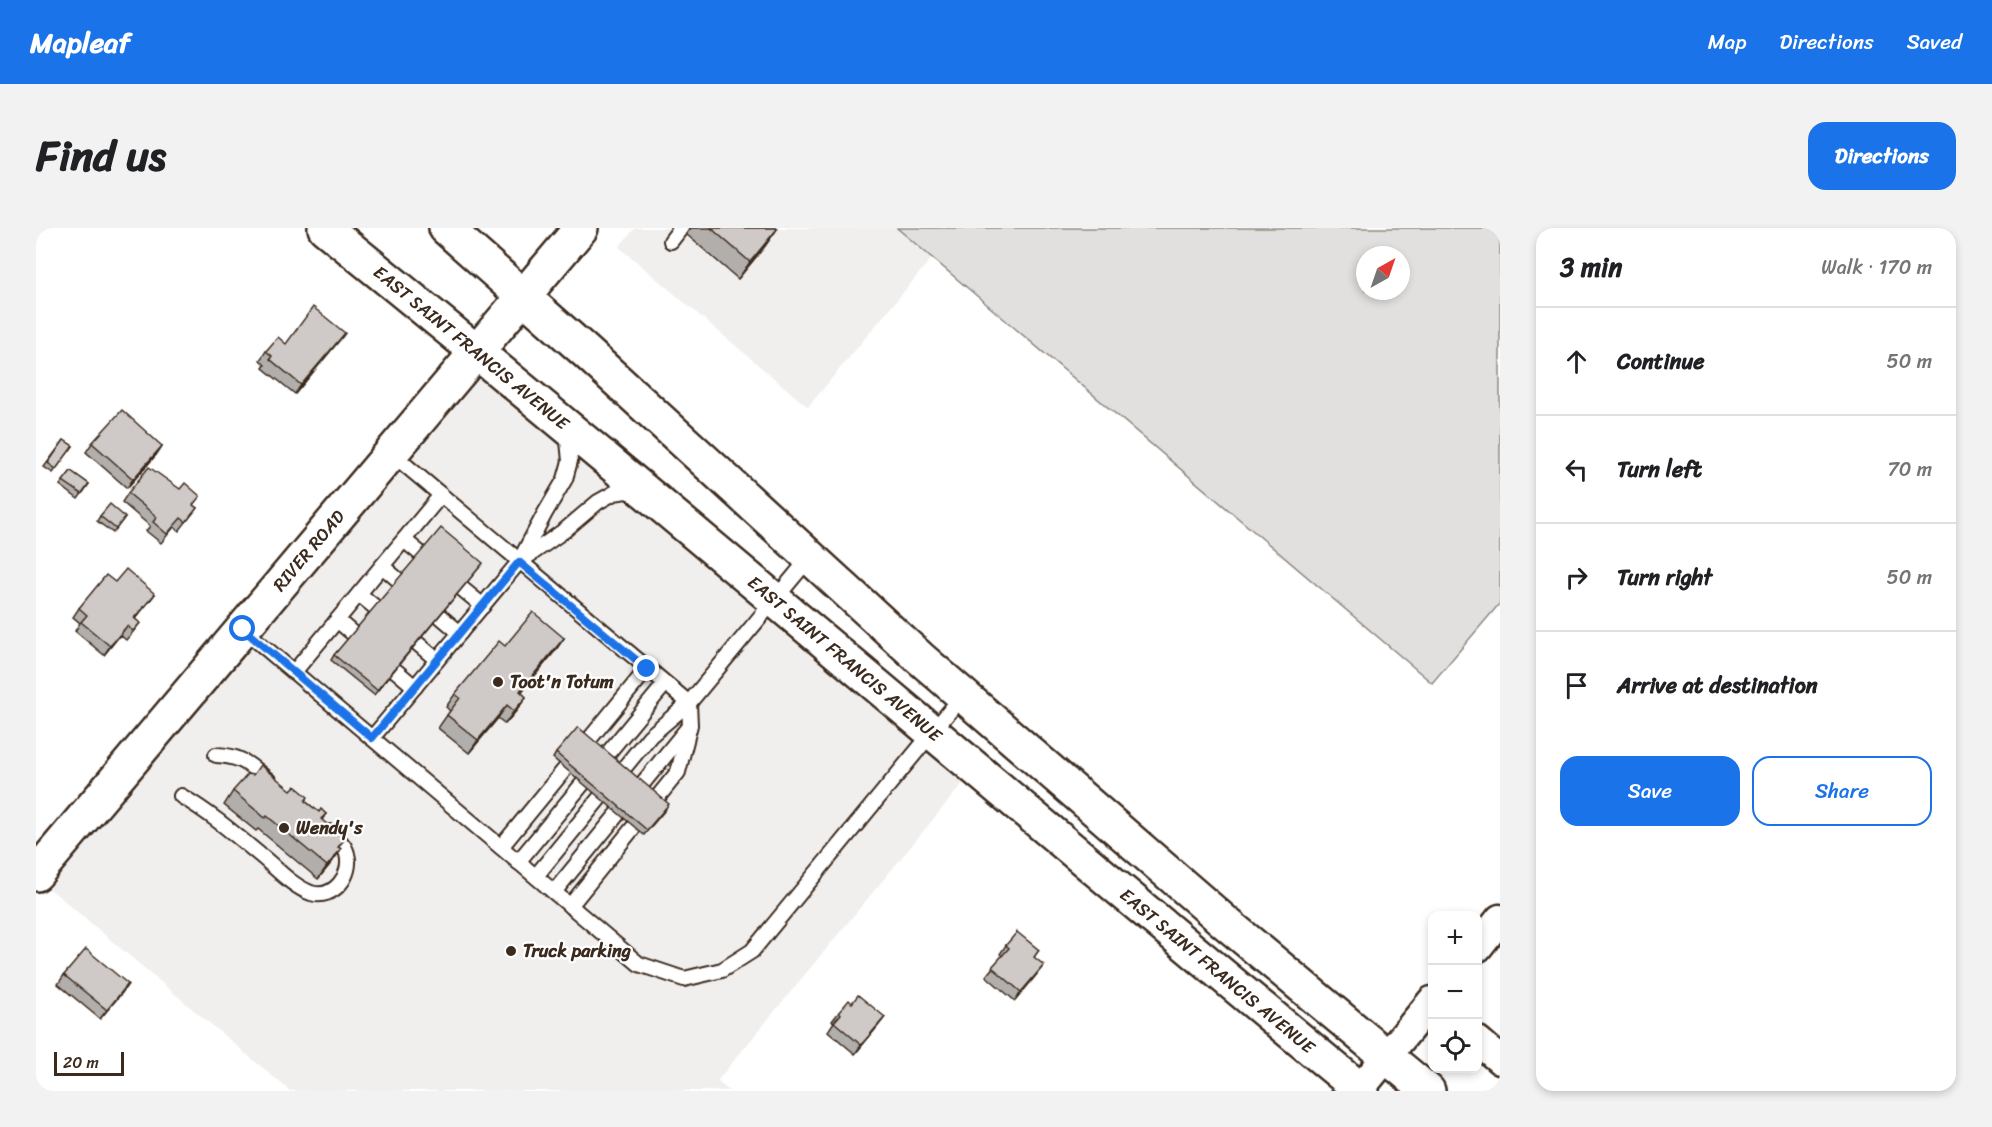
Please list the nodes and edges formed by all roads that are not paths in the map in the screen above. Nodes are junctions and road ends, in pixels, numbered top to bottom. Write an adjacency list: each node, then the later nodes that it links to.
1 (325, 228): 7 (main road, EAST SAINT FRANCIS AVENUE)
2 (446, 228): 6 (main road)
3 (581, 228): 6 (main road, RIVER ROAD)
4 (681, 228): 5 (lane)
5 (671, 241)
6 (523, 296): 7 (main road, RIVER ROAD); 13 (main road)
7 (477, 352): 8 (main road, EAST SAINT FRANCIS AVENUE); 9 (main road, RIVER ROAD)
8 (566, 426): 10 (main road, EAST SAINT FRANCIS AVENUE); 14 (lane)
9 (392, 453): 11 (lane); 20 (main road, RIVER ROAD)
10 (639, 488): 14 (lane); 17 (main road, EAST SAINT FRANCIS AVENUE)
11 (441, 495): 12 (lane); 14 (lane)
12 (404, 540): 15 (lane); 18 (lane)
13 (810, 557): 17 (lane); 27 (main road)
14 (519, 562): 18 (lane); 23 (lane)
15 (382, 566): 16 (lane); 21 (lane)
16 (359, 594): 19 (lane); 22 (lane)
17 (774, 600): 28 (lane); 30 (main road, EAST SAINT FRANCIS AVENUE)
18 (483, 606): 21 (lane)
19 (337, 620): 24 (lane); 26 (lane)
20 (243, 629): 24 (lane); 38 (main road, RIVER ROAD)
21 (460, 633): 22 (lane)
22 (437, 660): 26 (lane)
23 (647, 669): 25 (lane); 36 (lane)
24 (294, 672): 31 (lane)
25 (665, 684): 28 (lane); 37 (lane)
26 (415, 687): 31 (lane)
27 (963, 695): 30 (lane); 46 (main road)
28 (689, 703): 29 (lane); 39 (lane)
29 (690, 725): 40 (lane); 41 (lane)
30 (932, 731): 41 (lane); 48 (main road, EAST SAINT FRANCIS AVENUE)
31 (372, 738): 36 (lane)
32 (216, 756): 33 (lane)
33 (280, 790)
34 (181, 795): 35 (lane)
35 (323, 827)
36 (501, 847): 37 (lane)
37 (518, 862): 39 (lane)
38 (36, 874)
39 (536, 876): 40 (lane)
40 (554, 892): 41 (lane)
41 (570, 906)
42 (1500, 920): 43 (street)
43 (1482, 942)
44 (1428, 1007): 46 (street)
45 (1482, 1044): 47 (street)
46 (1387, 1056): 48 (street); 49 (main road)
47 (1500, 1060)
48 (1361, 1090)
49 (1428, 1091)

